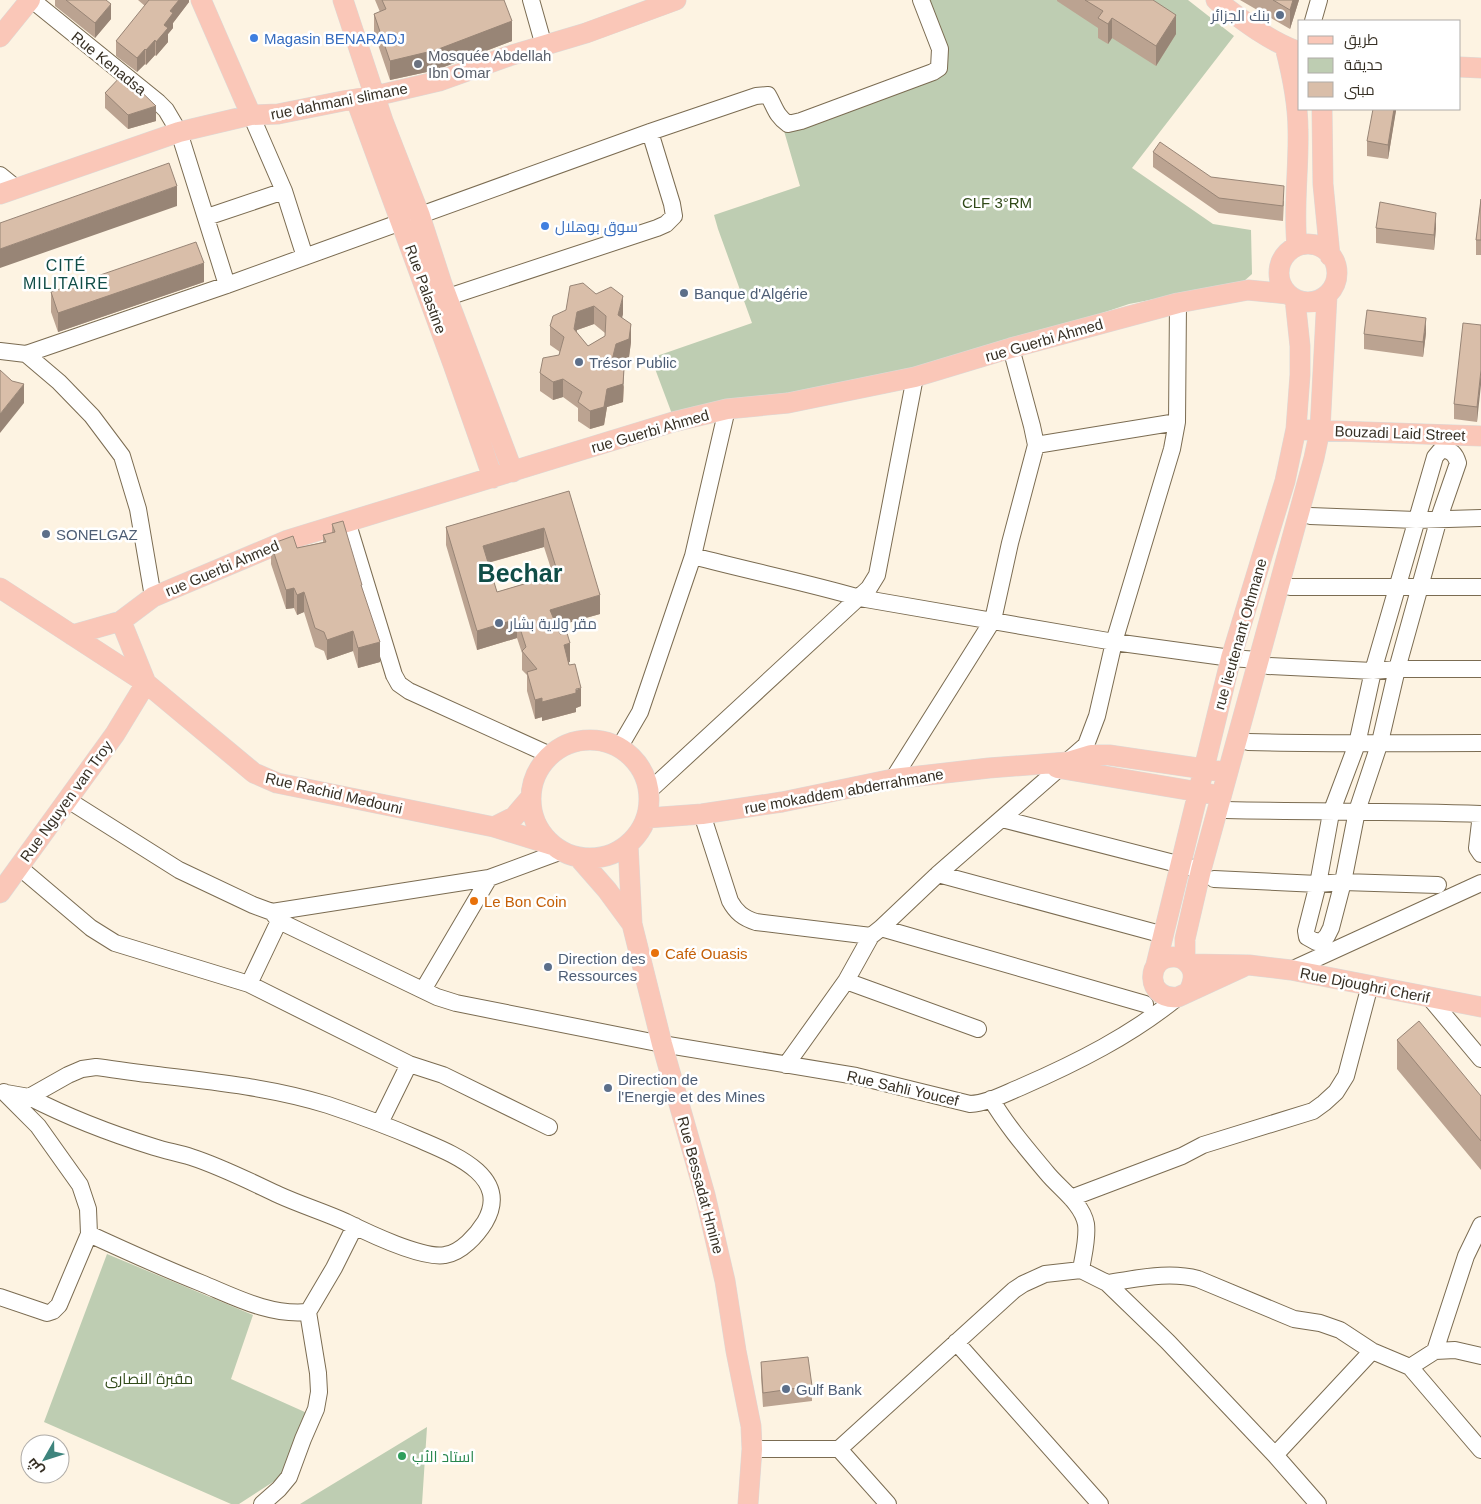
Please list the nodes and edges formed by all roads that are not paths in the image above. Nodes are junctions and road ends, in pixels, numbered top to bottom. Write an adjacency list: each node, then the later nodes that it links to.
1 (31, 0): 10 (main road); 18 (street, Rue Kenadsa)
2 (201, 0): 17 (main road)
3 (343, 0): 15 (main road, Rue Palastine)
4 (531, 0): 11 (street)
5 (676, 0): 11 (main road, rue dahmani slimane)
6 (921, 0): 19 (street)
7 (1216, 0): 12 (main road)
8 (1319, 0): 9 (street)
9 (1313, 20)
10 (0, 38)
11 (544, 46): 15 (main road, rue dahmani slimane)
12 (1292, 49): 25 (main road)
13 (1461, 67): 14 (main road)
14 (1481, 68)
15 (366, 98): 17 (main road, rue dahmani slimane); 24 (main road, Rue Palastine)
16 (1322, 110): 26 (main road)
17 (251, 115): 18 (main road, rue dahmani slimane); 22 (street)
18 (179, 132): 21 (main road, rue dahmani slimane); 23 (street, Rue Kenadsa)
19 (650, 132): 24 (street); 33 (street)
20 (0, 175): 21 (street)
21 (8, 191)
22 (284, 191): 23 (street); 27 (street)
23 (206, 216): 29 (street, Rue Kenadsa)
24 (411, 219): 27 (street); 33 (main road, Rue Palastine)
25 (1297, 246): 26 (main road); 28 (main road)
26 (1330, 256): 31 (main road)
27 (305, 257): 29 (street)
28 (1279, 268): 30 (main road); 32 (main road)
29 (227, 285): 37 (street)
30 (1248, 290): 32 (main road); 34 (main road, rue Guerbi Ahmed)
31 (1327, 295): 32 (main road); 42 (main road, rue lieutenant Othmane)
32 (1292, 297): 41 (main road, rue lieutenant Othmane)
33 (439, 298): 45 (main road, Rue Palastine); 46 (main road, Rue Palastine)
34 (1178, 303): 35 (main road, rue Guerbi Ahmed); 40 (street)
35 (1011, 348): 38 (main road, rue Guerbi Ahmed); 44 (street)
36 (0, 351): 37 (street)
37 (26, 354): 58 (street)
38 (914, 378): 39 (main road, rue Guerbi Ahmed); 59 (street)
39 (727, 409): 45 (main road, rue Guerbi Ahmed); 52 (street)
40 (1177, 422): 44 (street); 63 (street)
41 (1296, 429): 42 (main road, Bouzadi Laid Street); 64 (main road, rue lieutenant Othmane)
42 (1320, 430): 43 (main road, Bouzadi Laid Street); 65 (main road, rue lieutenant Othmane)
43 (1481, 436)
44 (1036, 445): 60 (street)
45 (513, 472): 46 (main road, rue Guerbi Ahmed)
46 (493, 478): 51 (main road, rue Guerbi Ahmed)
47 (1310, 516): 50 (street)
48 (1438, 518): 49 (street); 50 (street); 50 (street); 54 (street)
49 (1481, 518)
50 (1416, 520): 56 (street)
51 (347, 521): 58 (main road, rue Guerbi Ahmed); 75 (street)
52 (694, 556): 59 (street); 74 (street)
53 (1290, 587): 56 (street)
54 (1420, 587): 55 (street); 56 (street); 66 (street)
55 (1481, 587)
56 (1397, 588): 68 (street)
57 (2, 594): 62 (main road, Rue Rachid Medouni)
58 (153, 597): 61 (main road, rue Guerbi Ahmed)
59 (860, 598): 60 (street); 80 (street)
60 (993, 620): 63 (street); 79 (street)
61 (121, 621): 62 (main road, rue Guerbi Ahmed); 69 (main road)
62 (72, 635): 69 (main road, Rue Rachid Medouni)
63 (1114, 642): 64 (street); 76 (street)
64 (1231, 658): 65 (street); 77 (main road, rue lieutenant Othmane)
65 (1263, 663): 68 (street); 78 (main road, rue lieutenant Othmane)
66 (1397, 669): 67 (street); 68 (street); 71 (street)
67 (1481, 669)
68 (1373, 671): 73 (street)
69 (146, 683): 83 (main road, Rue Nguyen van Troy); 91 (main road, Rue Rachid Medouni)
70 (1248, 742): 73 (street)
71 (1380, 742): 72 (street); 73 (street); 85 (street)
72 (1481, 743)
73 (1357, 744): 86 (street)
74 (619, 748): 75 (main road); 80 (main road)
75 (550, 755): 82 (main road)
76 (1064, 765): 77 (main road, rue mokaddem abderrahmane); 79 (main road, rue mokaddem abderrahmane); 81 (main road, rue mokaddem abderrahmane); 90 (street)
77 (1205, 769): 78 (main road, rue mokaddem abderrahmane); 81 (main road, rue lieutenant Othmane)
78 (1227, 772): 84 (main road, rue lieutenant Othmane)
79 (893, 779): 87 (main road, rue mokaddem abderrahmane)
80 (649, 791): 89 (main road)
81 (1199, 791): 84 (main road, rue mokaddem abderrahmane); 95 (main road, rue lieutenant Othmane)
82 (531, 797): 91 (main road); 93 (main road)
83 (68, 800): 96 (main road, Rue Nguyen van Troy); 105 (street, Rue Sahli Youcef)
84 (1223, 803): 86 (street); 98 (main road, rue lieutenant Othmane)
85 (1357, 811): 86 (street); 88 (street); 100 (street)
86 (1331, 813): 102 (street)
87 (702, 814): 89 (main road, rue mokaddem abderrahmane); 107 (street)
88 (1481, 814): 94 (street)
89 (647, 818): 92 (main road)
90 (1002, 819): 95 (street); 97 (street)
91 (494, 827): 93 (main road, Rue Rachid Medouni)
92 (628, 844): 93 (main road); 106 (main road, Rue Bessadat Hmine)
93 (564, 851): 99 (street); 106 (main road, Rue Bessadat Hmine)
94 (1481, 854)
95 (1181, 866): 98 (street); 108 (main road, rue lieutenant Othmane)
96 (19, 867): 104 (main road, Rue Nguyen van Troy); 114 (street)
97 (938, 874): 107 (street); 108 (street)
98 (1207, 874): 102 (street); 109 (main road, rue lieutenant Othmane)
99 (489, 878): 105 (street); 116 (street)
100 (1343, 882): 102 (street); 102 (street); 103 (street)
101 (1481, 883): 112 (street)
102 (1318, 884)
103 (1438, 885)
104 (0, 893)
105 (276, 917): 114 (street); 116 (street, Rue Sahli Youcef)
106 (632, 924): 123 (main road, Rue Bessadat Hmine)
107 (876, 932): 113 (street); 118 (street)
108 (1164, 935): 110 (main road, rue lieutenant Othmane)
109 (1187, 962): 110 (main road); 111 (main road, Rue Djoughri Cherif); 117 (main road)
110 (1156, 965): 118 (main road)
111 (1249, 965): 112 (main road, Rue Djoughri Cherif); 117 (main road)
112 (1291, 970): 115 (main road, Rue Djoughri Cherif)
113 (846, 981): 121 (street); 126 (street)
114 (249, 984): 125 (street)
115 (1370, 985): 119 (main road, Rue Djoughri Cherif); 132 (street)
116 (423, 990): 123 (street, Rue Sahli Youcef)
117 (1183, 994): 118 (main road); 122 (street, Rue Sahli Youcef)
118 (1151, 997): 122 (street)
119 (1429, 997): 120 (main road, Rue Djoughri Cherif); 124 (street)
120 (1481, 1007)
121 (978, 1029)
122 (1129, 1032): 129 (street, Rue Sahli Youcef)
123 (662, 1044): 126 (street, Rue Sahli Youcef); 146 (main road, Rue Bessadat Hmine)
124 (1481, 1059)
125 (409, 1064): 130 (street); 131 (street)
126 (786, 1065): 129 (street, Rue Sahli Youcef)
127 (3, 1092): 128 (street); 135 (street)
128 (29, 1097): 130 (street); 134 (street)
129 (991, 1099): 132 (street)
130 (380, 1123): 134 (street)
131 (549, 1127)
132 (1070, 1198): 136 (street)
133 (1481, 1225): 141 (street)
134 (355, 1226): 139 (street)
135 (89, 1234): 138 (street); 139 (street)
136 (1081, 1270): 137 (street); 140 (street)
137 (1107, 1284): 142 (street); 148 (street)
138 (0, 1297)
139 (308, 1312): 149 (street)
140 (956, 1342): 145 (street); 152 (street)
141 (1435, 1350): 143 (street); 144 (street)
142 (1372, 1351): 144 (street); 148 (street)
143 (1481, 1356)
144 (1410, 1367): 147 (street)
145 (838, 1448): 146 (street); 151 (street)
146 (752, 1449): 150 (main road, Rue Bessadat Hmine)
147 (1481, 1450)
148 (1275, 1455): 153 (street)
149 (262, 1504)
150 (748, 1504)
151 (888, 1504)
152 (1100, 1504)
153 (1318, 1504)

